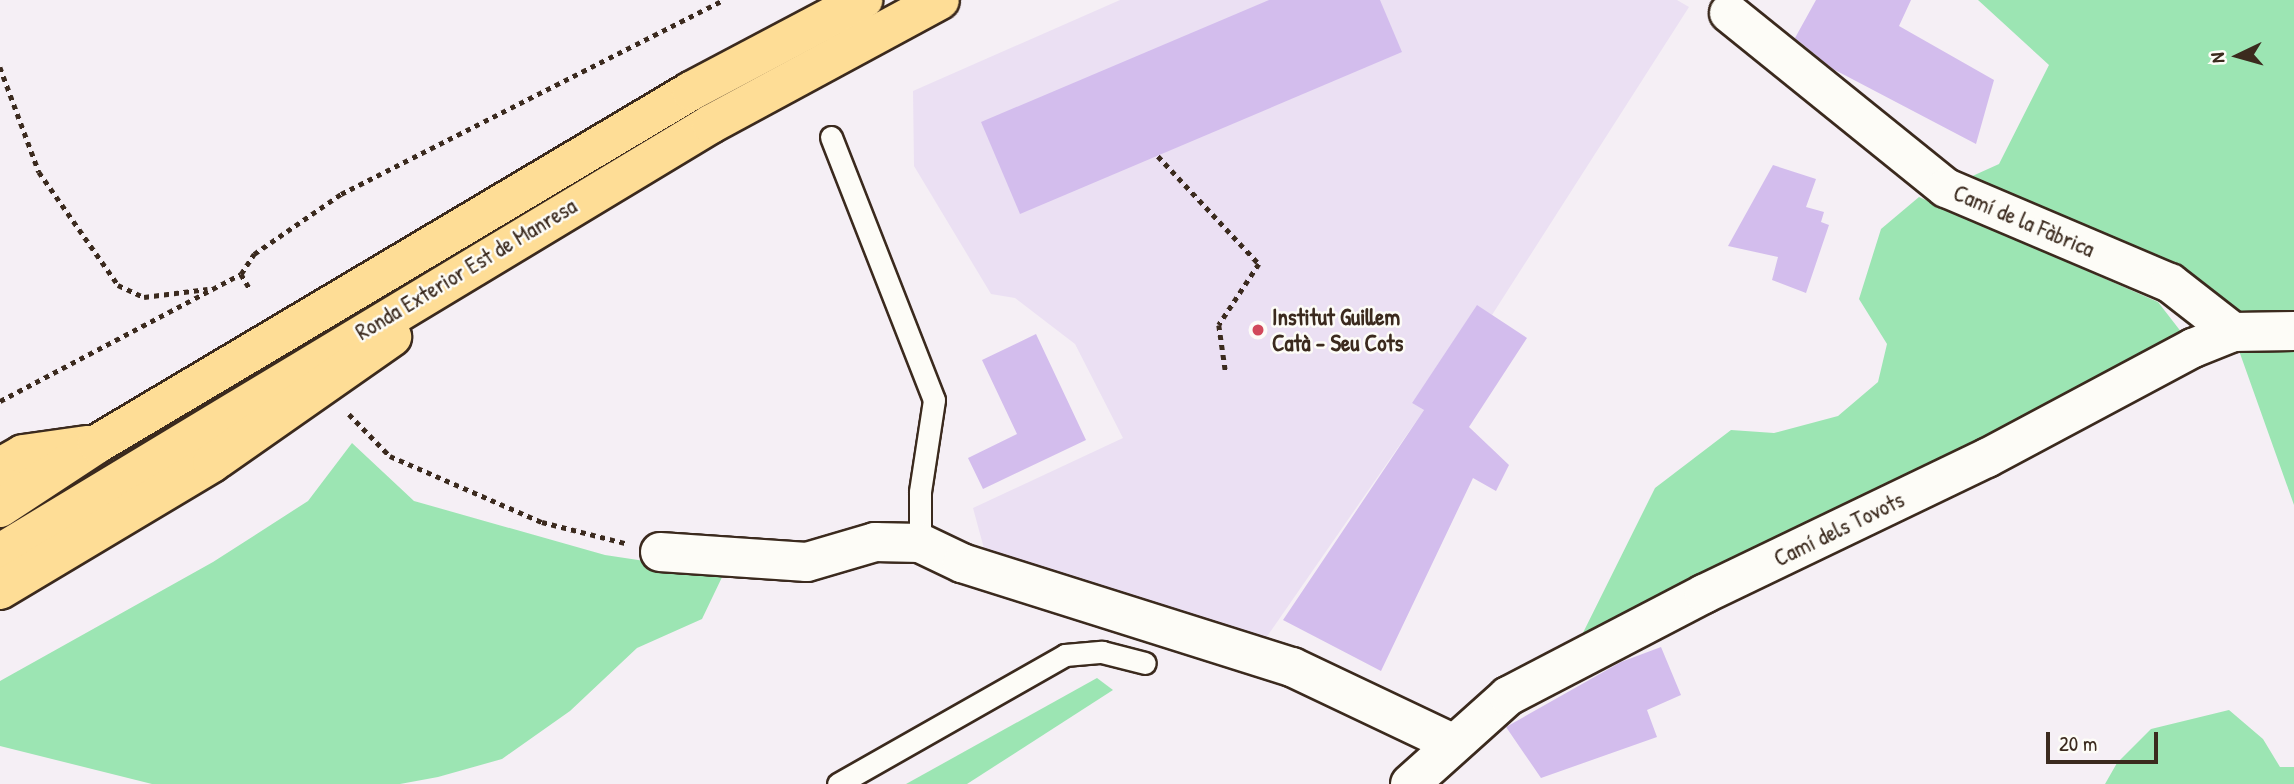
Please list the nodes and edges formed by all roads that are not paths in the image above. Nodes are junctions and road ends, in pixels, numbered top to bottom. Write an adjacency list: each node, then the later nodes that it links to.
1 (863, 0): 8 (highway, Ronda Exterior Est de Manresa)
2 (940, 0): 5 (highway, Ronda Exterior Est de Manresa)
3 (1729, 13): 6 (street, Camí de la Fàbrica)
4 (831, 137): 11 (lane)
5 (490, 254): 13 (highway, Ronda Exterior Est de Manresa); 14 (highway)
6 (2232, 331): 7 (street, Camí dels Tovots); 16 (street, Camí dels Tovots)
7 (2294, 331)
8 (97, 444): 9 (highway); 10 (highway, Ronda Exterior Est de Manresa)
9 (0, 467)
10 (0, 508)
11 (920, 543): 12 (street); 16 (street)
12 (660, 552)
13 (0, 553)
14 (0, 590)
15 (1145, 663): 17 (lane)
16 (1454, 744): 18 (street, Camí dels Tovots)
17 (838, 784)
18 (1410, 784)

